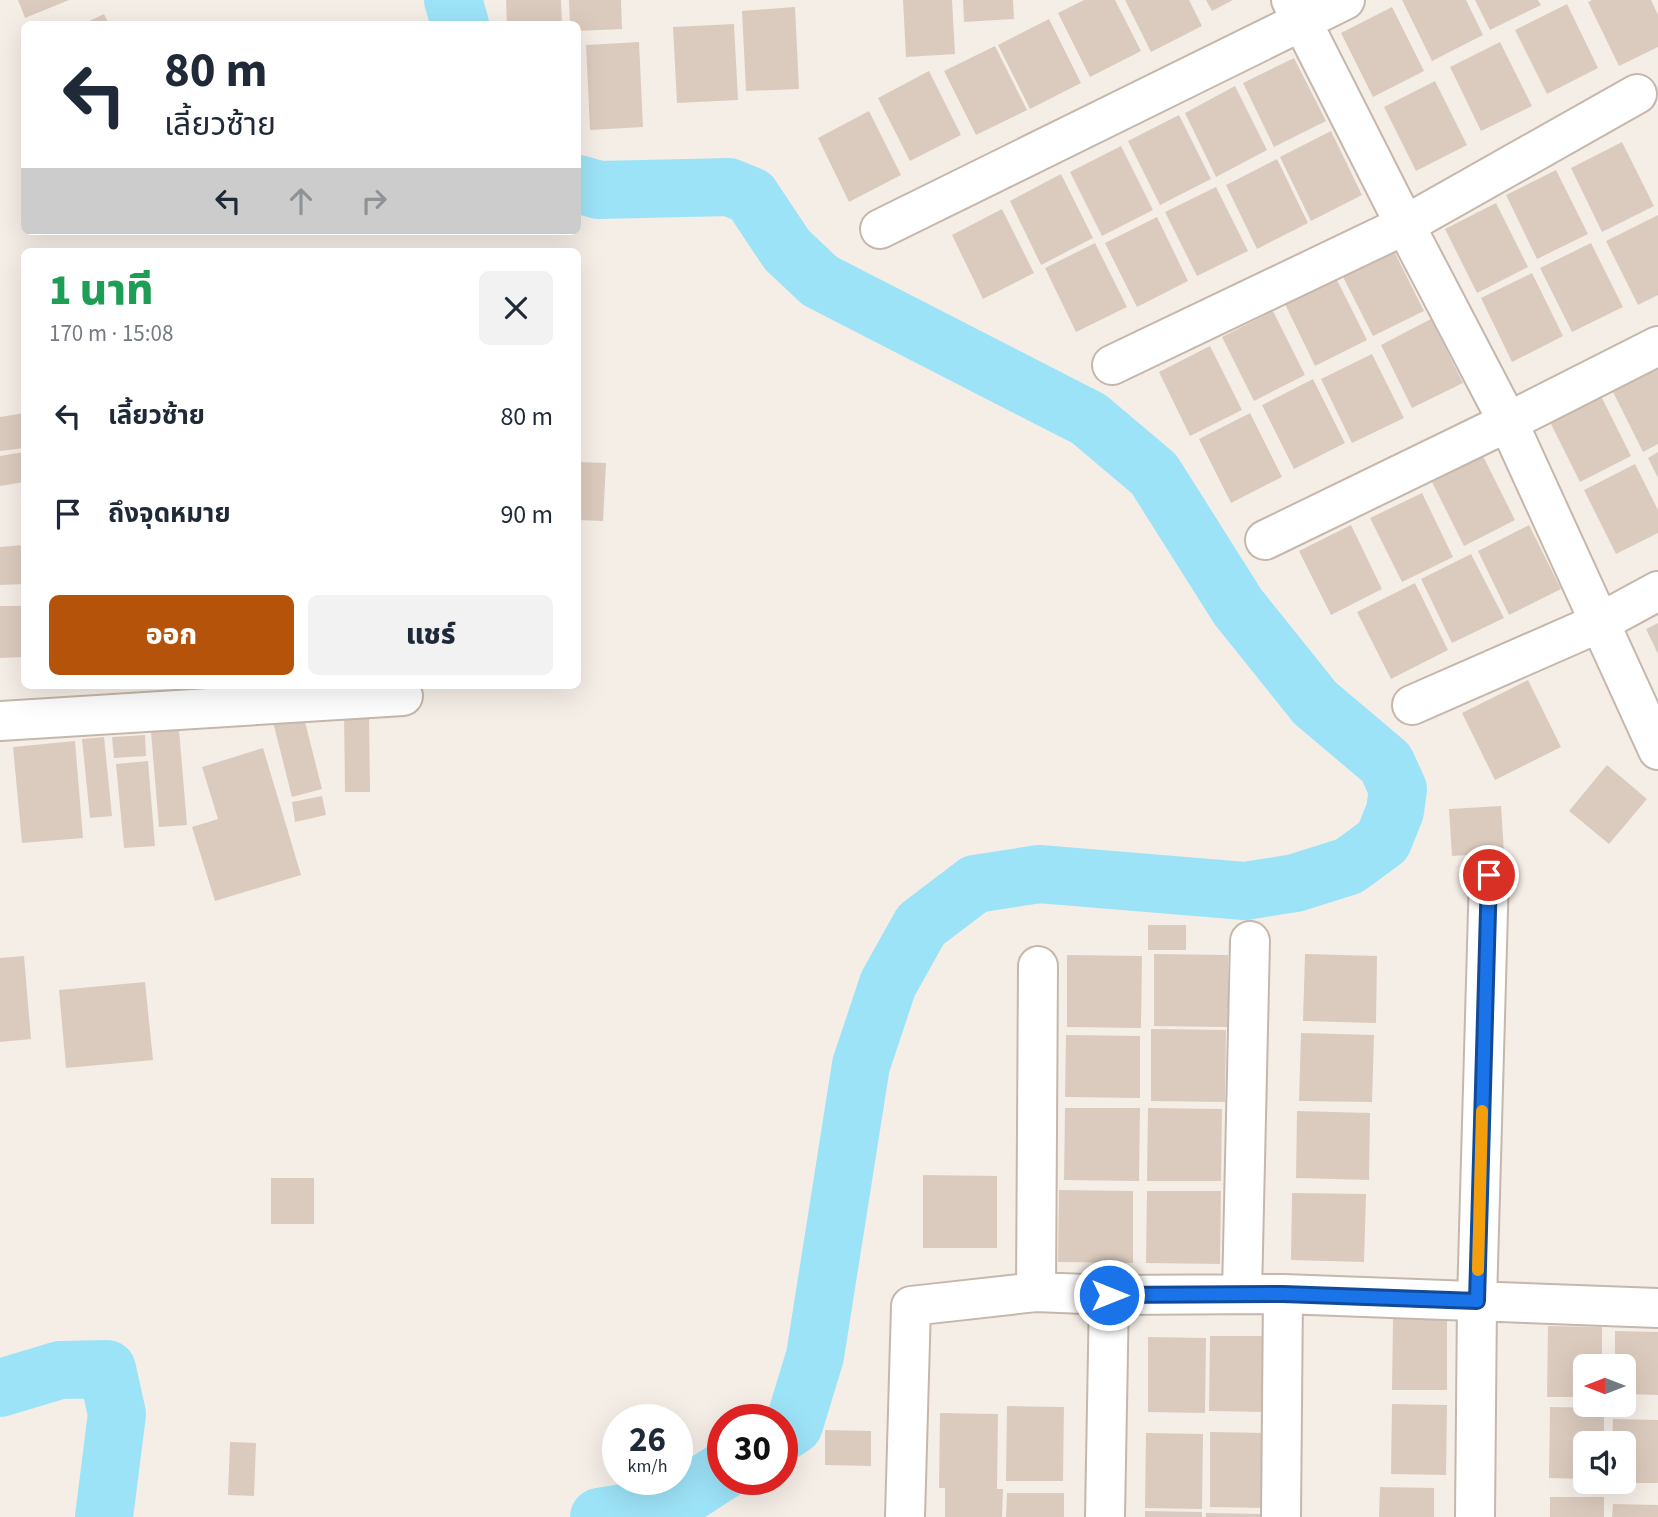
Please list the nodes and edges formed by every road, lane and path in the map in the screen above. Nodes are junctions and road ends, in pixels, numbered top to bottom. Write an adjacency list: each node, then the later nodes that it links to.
1 (1345, 0): 2 (street)
2 (1297, 11): 4 (street); 5 (street)
3 (1637, 94): 4 (street)
4 (1405, 225): 7 (street); 8 (street)
5 (880, 229)
6 (1658, 346): 8 (street)
7 (1112, 365)
8 (1508, 422): 9 (street); 11 (street)
9 (1265, 540)
10 (1658, 591): 11 (street)
11 (1599, 623): 13 (street); 15 (street)
12 (403, 696): 14 (street)
13 (1412, 705)
14 (0, 721)
15 (1658, 750)
16 (1489, 875): 23 (street)
17 (1250, 941): 20 (street)
18 (1038, 966): 19 (street)
19 (1036, 1292): 22 (street); 25 (street)
20 (1242, 1294): 21 (street); 22 (street)
21 (1283, 1294): 23 (street); 27 (street)
22 (1109, 1295): 26 (street)
23 (1477, 1301): 24 (street); 28 (street)
24 (1658, 1308)
25 (905, 1517)
26 (1105, 1517)
27 (1281, 1517)
28 (1475, 1517)

